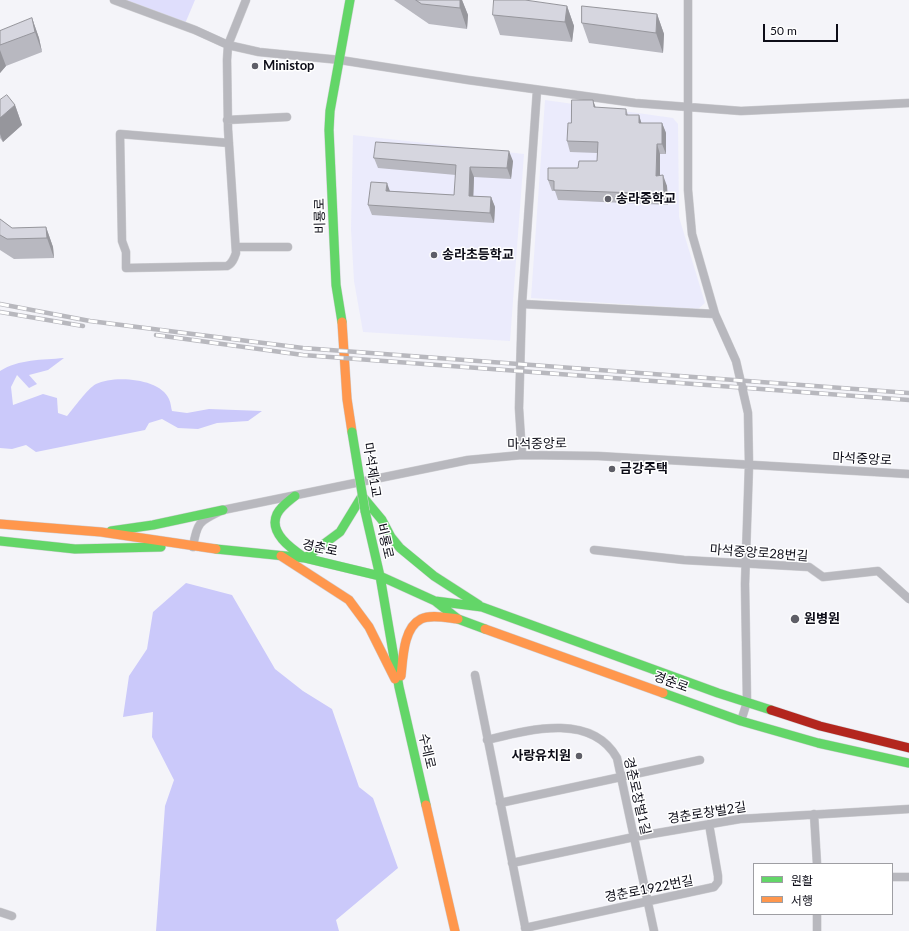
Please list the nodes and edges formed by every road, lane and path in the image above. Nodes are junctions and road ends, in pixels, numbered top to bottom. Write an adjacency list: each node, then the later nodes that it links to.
1 (114, 0): 5 (street)
2 (246, 0): 5 (street)
3 (350, 0): 6 (street, 비룡로)
4 (688, 0): 9 (street)
5 (228, 45): 6 (street); 11 (street)
6 (340, 60): 7 (street); 17 (street, 비룡로)
7 (536, 90): 9 (street); 15 (street)
8 (909, 103): 9 (street)
9 (689, 108): 16 (street)
10 (287, 117): 11 (street)
11 (228, 120): 12 (street)
12 (228, 143): 13 (street); 13 (street)
13 (236, 247): 14 (street)
14 (288, 247)
15 (522, 304): 16 (street); 18 (street)
16 (715, 314): 19 (street)
17 (352, 432): 22 (street, 마석제1교, bridge)
18 (522, 455): 19 (street, 마석중앙로); 21 (street, 마석중앙로)
19 (749, 465): 20 (street, 마석중앙로); 32 (street)
20 (909, 474)
21 (295, 496): 23 (street, 마석중앙로); 31 (street)
22 (362, 496): 24 (street, 마석제1교, bridge); 31 (street); 36 (street)
23 (223, 510): 26 (street); 28 (street, 마석중앙로)
24 (365, 511): 33 (street, 비룡로)
25 (0, 524): 26 (street, 경춘로)
26 (101, 532): 28 (street, 경춘로)
27 (0, 541): 28 (street, 경춘로)
28 (193, 547): 30 (street, 경춘로)
29 (594, 550): 32 (street, 마석중앙로28번길)
30 (279, 554): 31 (street, 경춘로); 39 (street)
31 (305, 558): 33 (street, 경춘로)
32 (745, 564): 34 (street, 마석중앙로28번길); 40 (street)
33 (380, 576): 35 (street, 경춘로); 39 (street, 수레로)
34 (909, 599)
35 (435, 601): 36 (street, 경춘로); 37 (street, 경춘로)
36 (482, 607): 40 (street, 경춘로)
37 (458, 619): 39 (street); 41 (street, 경춘로)
38 (475, 675): 42 (street, 경춘로1922번길)
39 (399, 687): 61 (street, 수레로)
40 (747, 702): 41 (street); 43 (street, 경춘로)
41 (740, 721): 45 (street, 경춘로)
42 (487, 740): 46 (street, 경춘로창벌1길); 47 (street, 경춘로1922번길)
43 (909, 748)
44 (700, 760): 46 (street)
45 (909, 763)
46 (621, 777): 47 (street); 51 (street, 경춘로창벌1길)
47 (500, 803): 52 (street, 경춘로1922번길)
48 (909, 809): 49 (street, 경춘로창벌2길)
49 (814, 814): 50 (street, 경춘로창벌2길); 53 (street)
50 (709, 824): 51 (street, 경춘로창벌2길); 56 (street, 경춘로1922번길)
51 (634, 837): 52 (street, 경춘로창벌2길); 56 (street, 경춘로창벌1길)
52 (512, 863): 60 (street, 경춘로1922번길)
53 (817, 863)
54 (893, 877): 55 (street)
55 (909, 877)
56 (648, 902): 60 (street, 경춘로1922번길); 62 (street, 경춘로창벌1길)
57 (0, 912): 59 (street)
58 (817, 915): 63 (street)
59 (11, 916)
60 (525, 930)
61 (455, 931)
62 (654, 931)
63 (817, 931)

